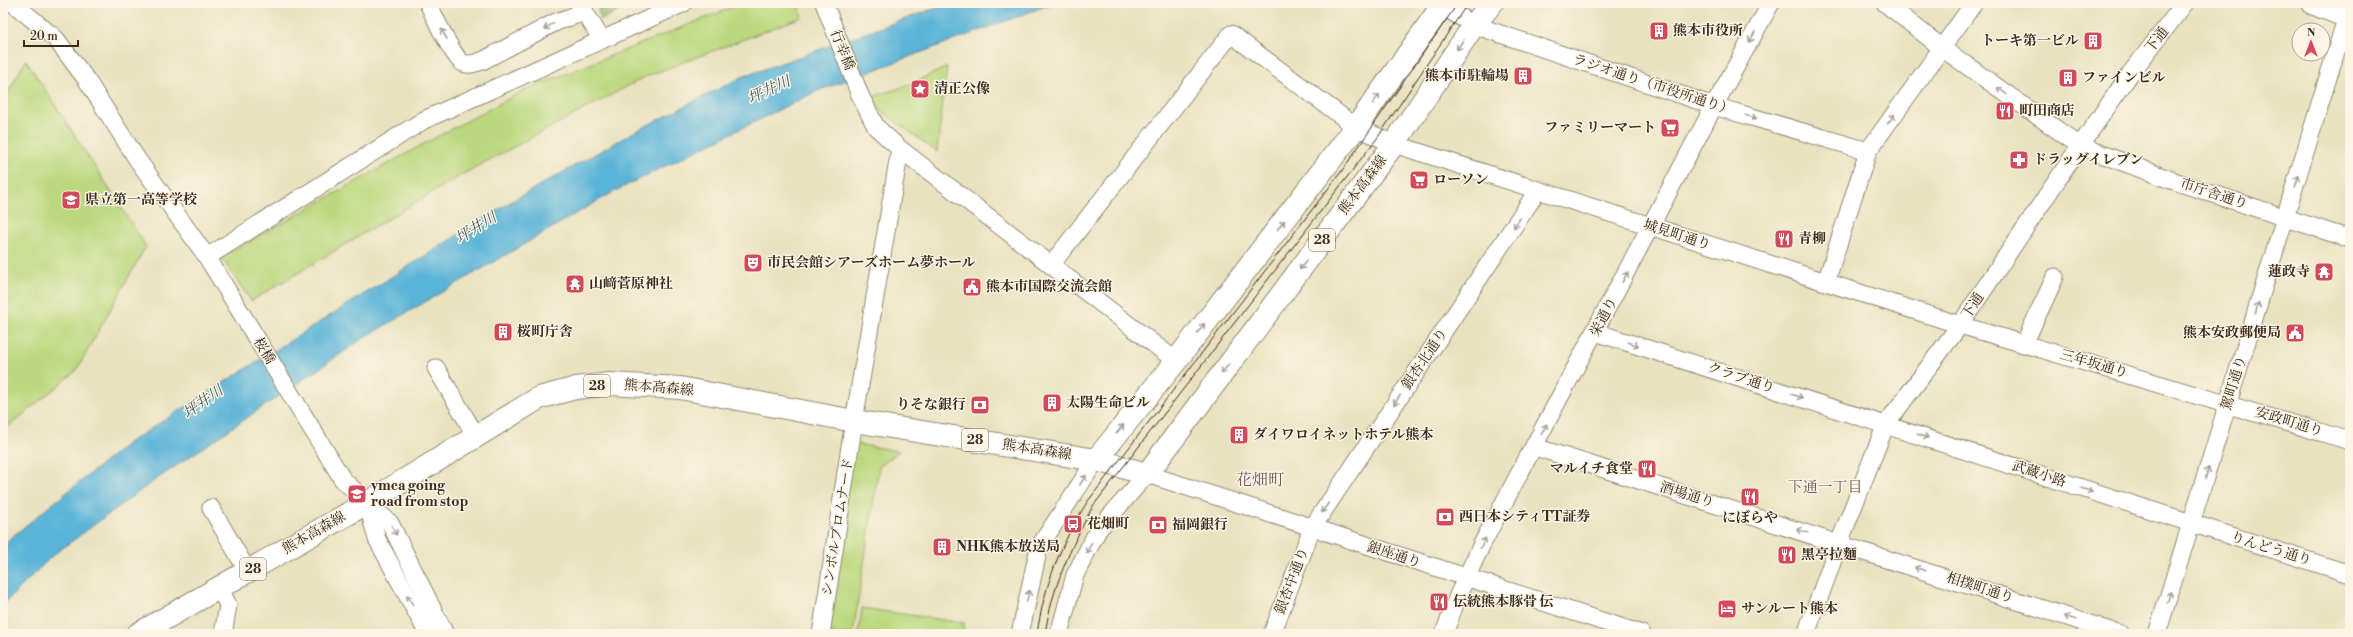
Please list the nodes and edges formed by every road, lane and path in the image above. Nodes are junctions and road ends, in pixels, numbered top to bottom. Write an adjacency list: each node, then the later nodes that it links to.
1 (13, 3): 27 (street, 桜橋)
2 (428, 3): 12 (street, one-way to 2)
3 (1492, 3): 14 (main road, 熊本高森線 / 28)
4 (1771, 3): 17 (street, 栄通り, one-way to 17)
5 (1887, 3): 16 (street, 市庁舎通り)
6 (1974, 3): 16 (street)
7 (2185, 3): 20 (street, 下通)
8 (2312, 3): 13 (main road)
9 (824, 4): 21 (street, 行幸橋)
10 (673, 5): 15 (street)
11 (1443, 5): 14 (street, ラジオ通り（市役所通り）); 18 (main road, one-way to 11)
12 (582, 8): 15 (street)
13 (2349, 14): 24 (street, 駕町通り, one-way to 13)
14 (1474, 25): 17 (street, ラジオ通り（市役所通り）); 19 (main road, 熊本高森線 / 28, one-way to 19)
15 (602, 40): 27 (street)
16 (1942, 48): 20 (street, 市庁舎通り, one-way to 16); 22 (street, one-way to 16)
17 (1714, 106): 22 (street, ラジオ通り（市役所通り）, one-way to 22); 25 (street, 栄通り)
18 (1356, 127): 19 (street, 城見町通り); 28 (street, 城見町通り); 34 (main road, one-way to 18)
19 (1394, 144): 23 (street, 城見町通り); 43 (main road, 熊本高森線 / 28, one-way to 43)
20 (2080, 146): 24 (street, 市庁舎通り); 31 (street, 下通)
21 (900, 149): 28 (street, 行幸橋); 37 (street, シンボルプロムナード)
22 (1868, 151): 30 (street)
23 (1538, 190): 25 (street, 城見町通り); 47 (street, 銀杏北通り, one-way to 47)
24 (2285, 218): 26 (street, 市庁舎通り); 36 (street, 駕町通り, one-way to 24)
25 (1651, 226): 30 (street, 城見町通り); 32 (street, 栄通り, one-way to 25)
26 (2350, 239)
27 (207, 257): 44 (street, 桜橋)
28 (1052, 265): 34 (street, 行幸橋)
29 (2055, 277): 33 (street)
30 (1826, 282): 31 (street, 城見町通り)
31 (1960, 325): 33 (street, 三年坂通り); 38 (street, 下通)
32 (1595, 332): 38 (street, クラブ通り, one-way to 38); 41 (street, 栄通り, one-way to 32)
33 (2024, 344): 36 (street, 三年坂通り)
34 (1176, 361): 42 (main road, one-way to 34)
35 (436, 368): 39 (street)
36 (2228, 403): 40 (street, 安政町通り); 46 (street, 駕町通り, one-way to 36)
37 (854, 421): 39 (main road, 熊本高森線 / 28); 42 (main road, 熊本高森線 / 28); 57 (street, シンボルプロムナード)
38 (1886, 424): 46 (street, 武蔵小路, one-way to 46); 48 (street, 下通)
39 (476, 436): 44 (main road, 熊本高森線 / 28)
40 (2350, 441)
41 (1535, 447): 48 (street, 酒場通り, one-way to 41); 51 (street, 栄通り, one-way to 41)
42 (1096, 460): 43 (main road, 熊本高森線 / 28); 58 (street, one-way to 42)
43 (1147, 474): 47 (street, 銀座通り); 59 (street, one-way to 59)
44 (367, 503): 49 (main road, 熊本高森線 / 28); 55 (street, one-way to 44); 56 (street, 桜橋, one-way to 56)
45 (211, 508): 49 (street)
46 (2192, 524): 50 (street, りんどう通り); 65 (street, 駕町通り, one-way to 46)
47 (1312, 528): 51 (street, 銀座通り); 60 (street, 銀杏中通り)
48 (1839, 543): 63 (street, 下通); 64 (street, 相撲町通り, one-way to 48)
49 (248, 572): 52 (main road, 熊本高森線 / 28)
50 (2350, 574)
51 (1466, 578): 61 (street, 栄通り); 62 (street, 銀座通り)
52 (219, 587): 53 (main road, 熊本高森線 / 28); 54 (street)
53 (138, 634)
54 (223, 634)
55 (428, 634)
56 (445, 634)
57 (821, 634)
58 (1020, 634)
59 (1059, 634)
60 (1272, 634)
61 (1444, 634)
62 (1642, 634)
63 (1806, 634)
64 (2121, 634)
65 (2157, 634)

